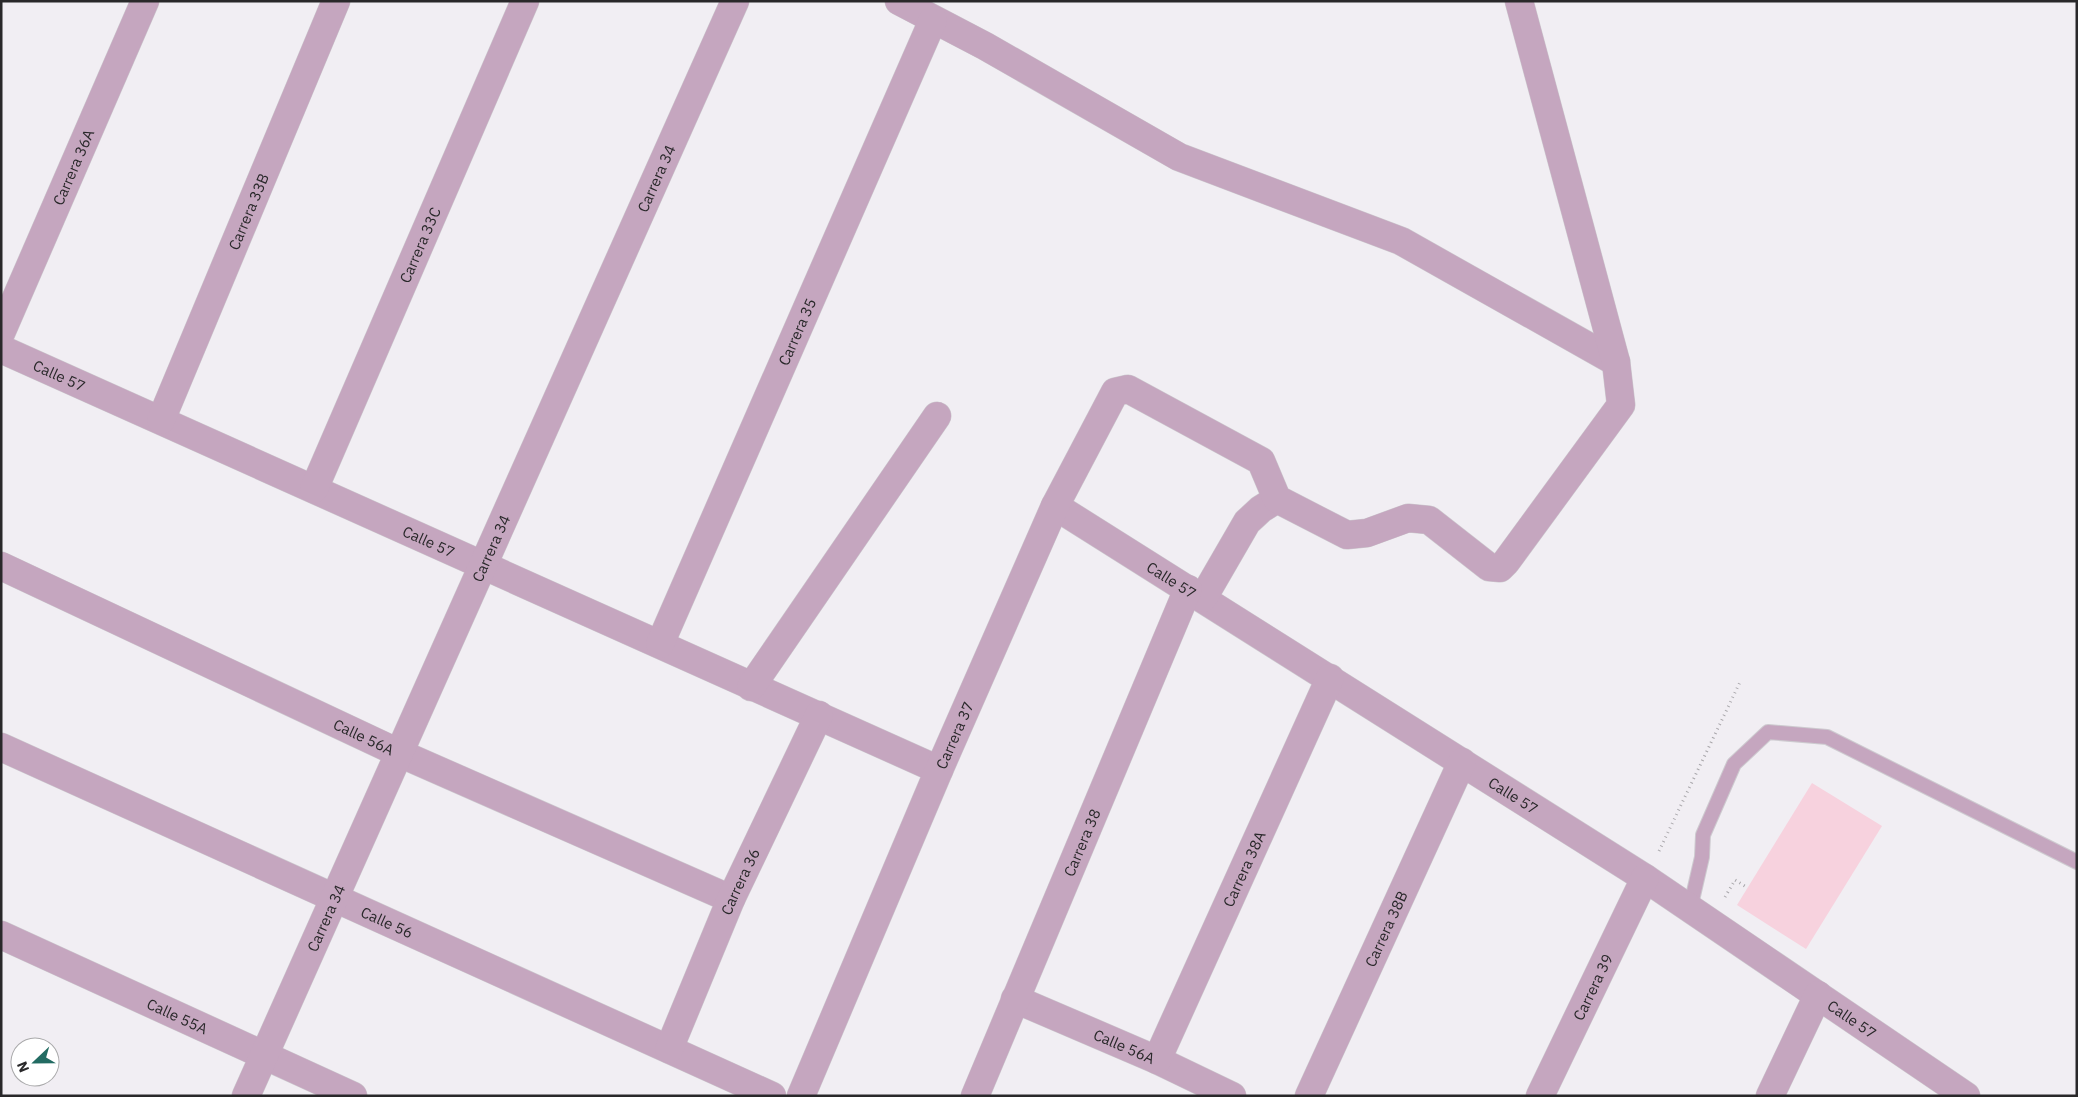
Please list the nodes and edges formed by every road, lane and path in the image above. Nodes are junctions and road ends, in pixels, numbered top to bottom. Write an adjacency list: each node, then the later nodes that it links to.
1 (145, 1): 8 (street, Carrera 36A)
2 (336, 1): 12 (street, Carrera 33B)
3 (525, 1): 13 (street, Carrera 33C)
4 (735, 1): 16 (street, Carrera 34)
5 (899, 1): 7 (street)
6 (1519, 1): 10 (street)
7 (934, 20): 10 (street); 19 (street, Carrera 35)
8 (1, 333)
9 (1, 349): 12 (street, Calle 57)
10 (1616, 362): 14 (street)
11 (937, 416): 22 (street)
12 (161, 420): 13 (street, Calle 57)
13 (314, 489): 16 (street, Calle 57)
14 (1277, 499): 15 (street, Carrera 37); 18 (street, Carrera 38)
15 (1055, 506): 18 (street, Calle 57); 27 (street, Carrera 37)
16 (483, 565): 19 (street, Calle 57); 25 (street, Carrera 34)
17 (1, 566): 25 (street, Calle 56A)
18 (1195, 594): 20 (street, Calle 57); 35 (street, Carrera 38)
19 (660, 644): 22 (street, Calle 57)
20 (1330, 678): 26 (street, Calle 57); 38 (street, Carrera 38A)
21 (1741, 680): 29 (path)
22 (750, 686): 23 (street, Calle 57)
23 (819, 715): 27 (street, Calle 57); 31 (street, Carrera 36)
24 (1, 747): 30 (street, Calle 56)
25 (399, 753): 30 (street, Carrera 34); 31 (street, Calle 56A)
26 (1462, 762): 29 (street, Calle 57); 45 (street, Carrera 38B)
27 (939, 770): 42 (street, Carrera 37)
28 (2077, 862): 32 (lane)
29 (1645, 878): 32 (street, Calle 57); 46 (street, Carrera 39)
30 (334, 898): 36 (street, Calle 56); 37 (street, Carrera 34)
31 (731, 898): 36 (street, Carrera 36)
32 (1690, 909): 34 (street, Calle 57)
33 (1, 935): 37 (street, Calle 55A)
34 (1818, 995): 47 (street); 48 (street, Calle 57)
35 (1015, 999): 38 (street, Calle 56A); 43 (street, Carrera 38)
36 (669, 1049): 41 (street, Calle 56)
37 (264, 1056): 39 (street, Carrera 34); 40 (street, Calle 55A)
38 (1158, 1060): 44 (street, Calle 56A)
39 (246, 1096)
40 (353, 1096)
41 (772, 1096)
42 (801, 1096)
43 (975, 1096)
44 (1232, 1096)
45 (1309, 1096)
46 (1540, 1096)
47 (1770, 1096)
48 (1966, 1096)

